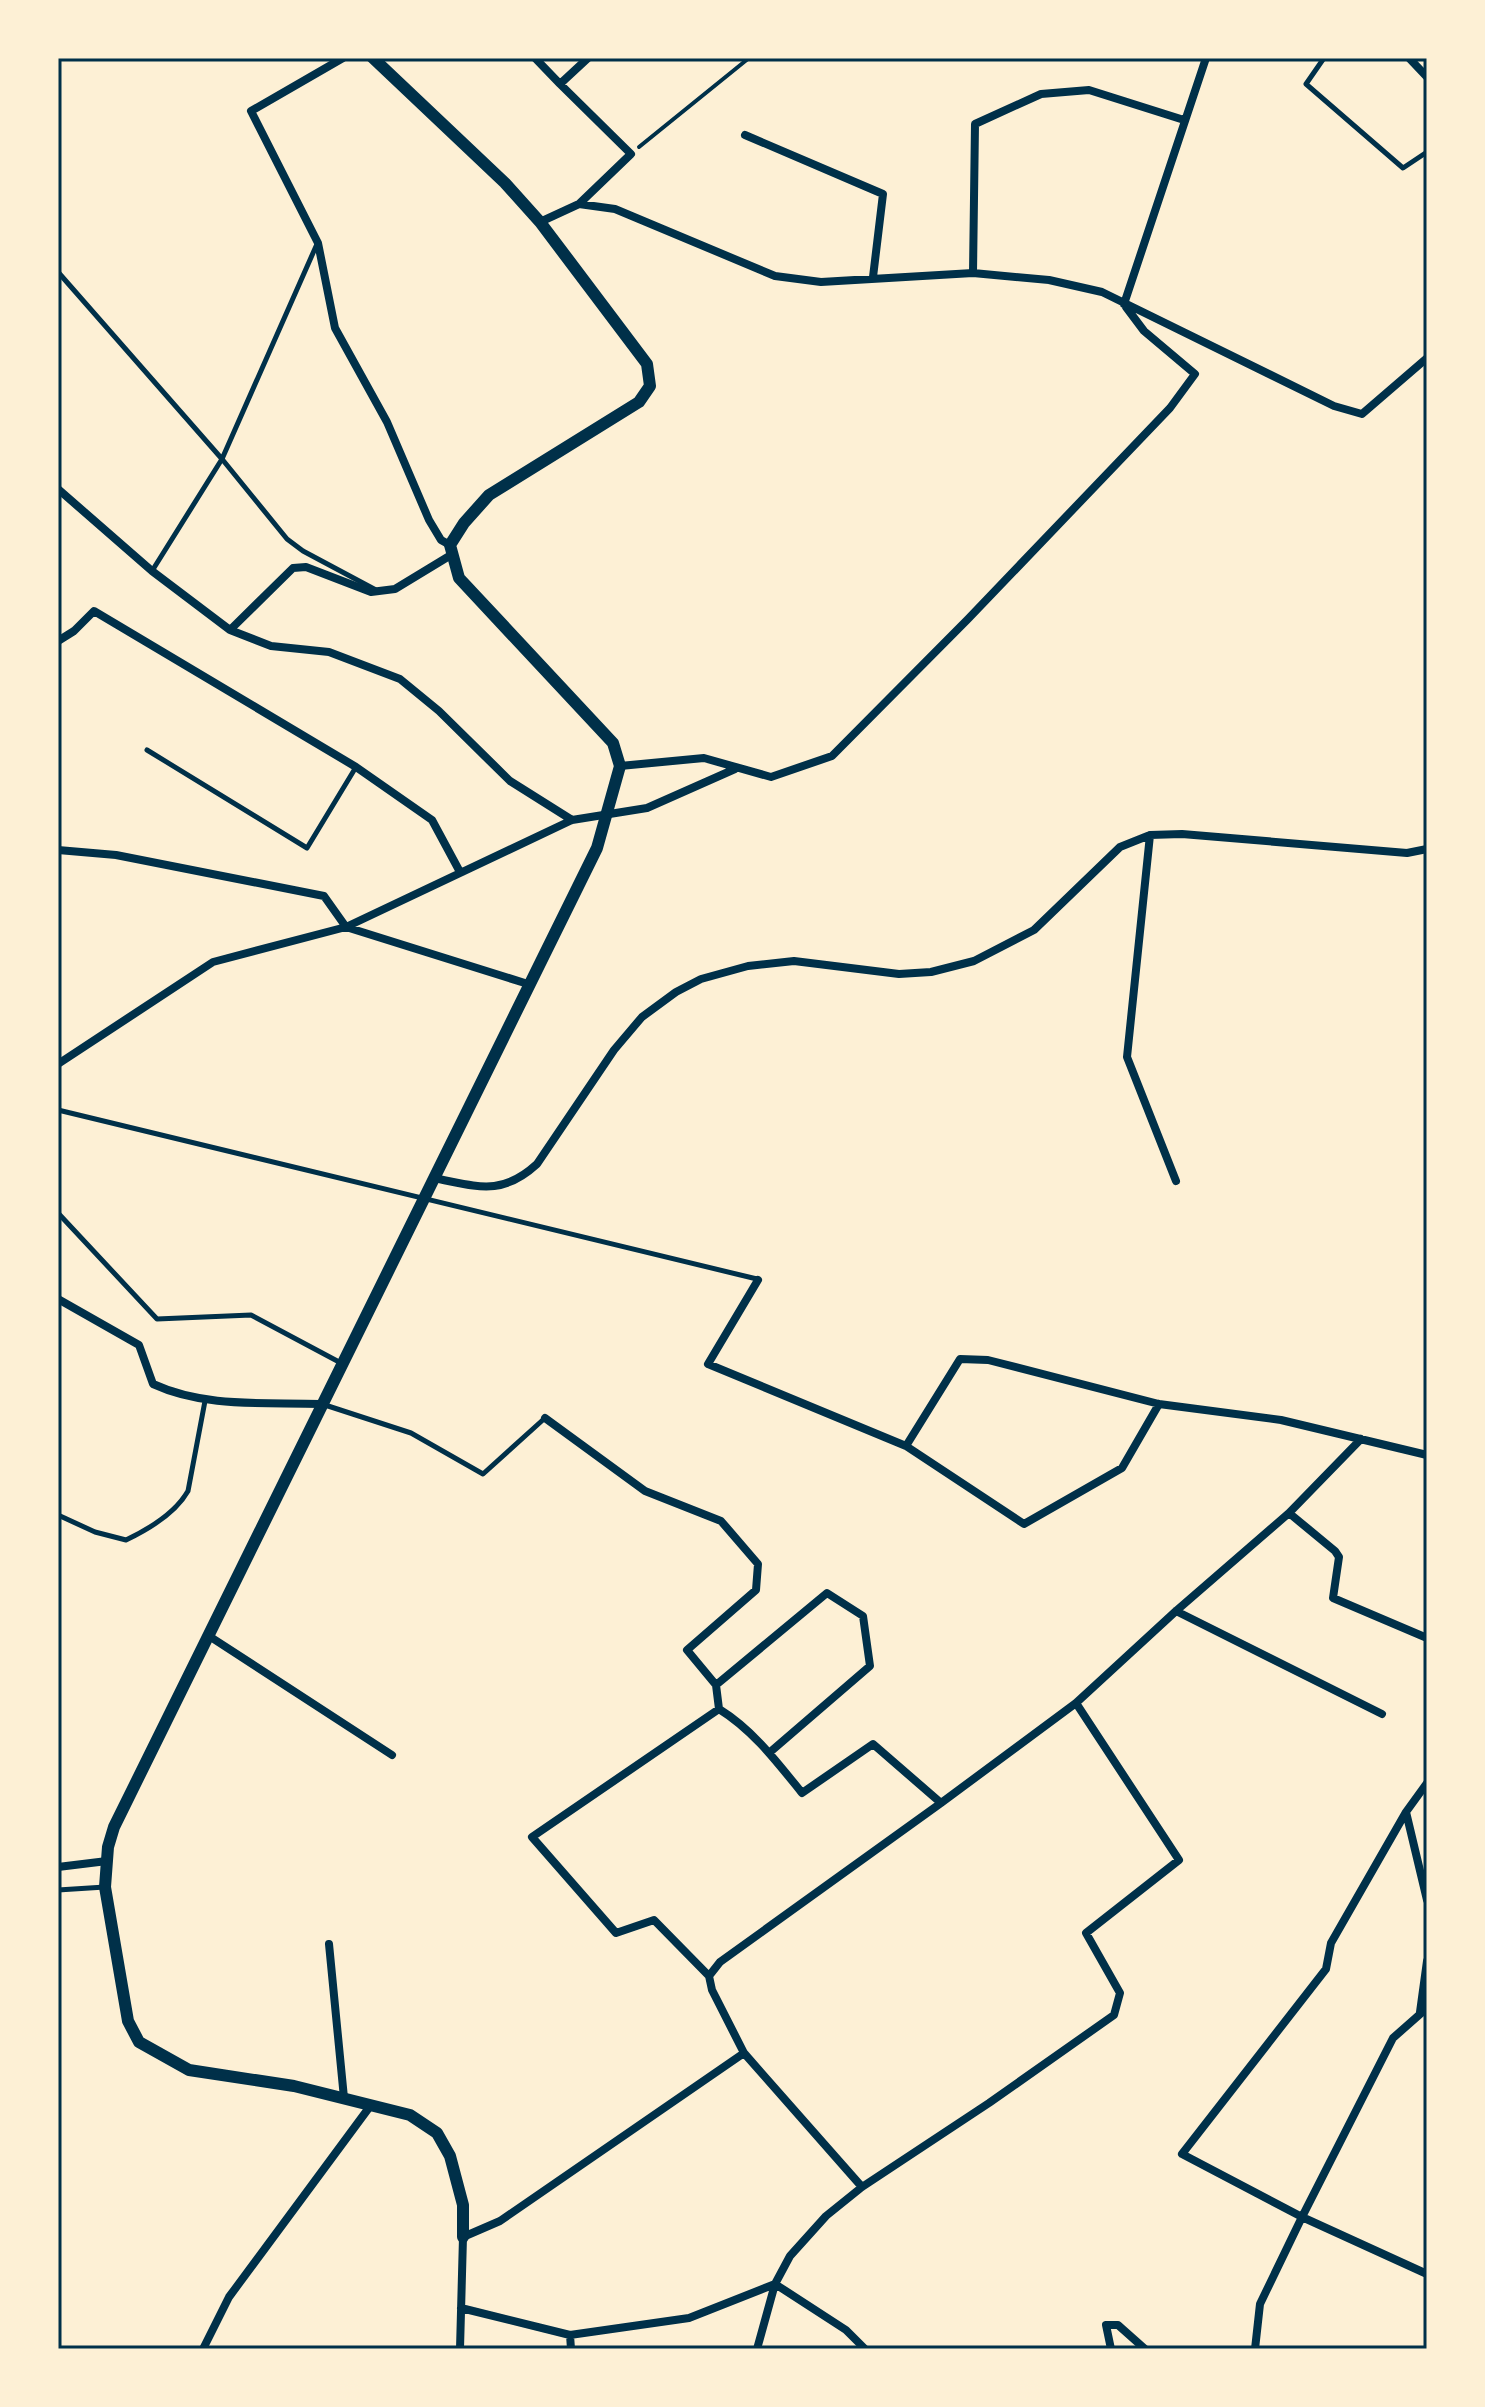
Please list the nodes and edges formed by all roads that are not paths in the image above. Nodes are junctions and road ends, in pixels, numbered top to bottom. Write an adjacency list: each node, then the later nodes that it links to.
1 (343, 58): 15 (street)
2 (373, 58): 14 (street)
3 (535, 58): 9 (street)
4 (588, 58): 9 (street)
5 (1206, 58): 10 (street)
6 (1324, 58): 12 (lane)
7 (1409, 58): 8 (street)
8 (1427, 77)
9 (560, 84): 13 (street)
10 (1184, 120): 17 (street); 19 (street)
11 (745, 135): 18 (street)
12 (1427, 152)
13 (579, 204): 14 (street); 18 (street)
14 (540, 222): 23 (street)
15 (318, 243): 21 (lane); 23 (street)
16 (58, 272): 21 (lane)
17 (973, 273): 18 (street); 19 (street)
18 (873, 277)
19 (1124, 304): 20 (street); 31 (street)
20 (1427, 358)
21 (222, 459): 24 (lane); 25 (lane)
22 (58, 489): 24 (street)
23 (450, 550): 25 (street); 29 (street)
24 (152, 571): 26 (street)
25 (378, 591): 26 (street)
26 (230, 630): 32 (street)
27 (58, 641): 30 (street)
28 (147, 750): 30 (lane)
29 (620, 766): 31 (street); 38 (street)
30 (356, 767): 36 (street)
31 (736, 769): 32 (street)
32 (572, 820): 36 (street)
33 (1150, 835): 34 (street); 41 (street); 42 (street)
34 (1427, 849)
35 (58, 850): 37 (street)
36 (460, 872): 37 (street)
37 (346, 927): 38 (street); 39 (street)
38 (528, 984): 41 (street)
39 (58, 1064)
40 (58, 1110): 43 (lane)
41 (433, 1178): 43 (street)
42 (1176, 1181)
43 (425, 1197): 45 (lane); 47 (street)
44 (58, 1213): 47 (lane)
45 (758, 1280): 53 (street)
46 (58, 1299): 48 (street)
47 (341, 1363): 49 (street)
48 (205, 1401): 49 (street); 56 (lane)
49 (320, 1404): 51 (lane); 58 (street)
50 (1159, 1404): 52 (street); 53 (street); 53 (street)
51 (545, 1418): 60 (street)
52 (1361, 1439): 54 (street); 55 (street)
53 (906, 1446)
54 (1427, 1455)
55 (1289, 1513): 57 (street); 59 (street)
56 (58, 1515)
57 (1176, 1611): 61 (street); 63 (street)
58 (209, 1636): 65 (street); 69 (street)
59 (1427, 1638)
60 (716, 1685): 62 (street); 64 (street)
61 (1076, 1703): 67 (street); 81 (street)
62 (719, 1709): 64 (street); 76 (street)
63 (1382, 1714)
64 (769, 1753): 67 (street)
65 (392, 1755)
66 (1427, 1783): 68 (street)
67 (941, 1803): 76 (street)
68 (1406, 1812): 73 (street); 82 (street)
69 (107, 1861): 70 (street); 71 (street)
70 (58, 1867)
71 (105, 1887): 72 (lane); 79 (street)
72 (58, 1890)
73 (1427, 1900)
74 (329, 1944): 79 (street)
75 (1427, 1961): 77 (street)
76 (709, 1976): 78 (street)
77 (1424, 2010): 82 (street)
78 (744, 2053): 81 (street); 83 (street)
79 (344, 2098): 80 (street)
80 (371, 2105): 83 (street); 88 (street)
81 (862, 2187): 85 (street)
82 (1302, 2217): 84 (street); 95 (street)
83 (463, 2237): 86 (street)
84 (1427, 2274)
85 (775, 2284): 87 (street); 91 (street); 92 (street)
86 (461, 2308): 87 (street); 89 (street)
87 (570, 2335): 90 (street)
88 (203, 2349)
89 (460, 2349)
90 (571, 2349)
91 (757, 2349)
92 (865, 2349)
93 (1111, 2349): 94 (street)
94 (1145, 2349)
95 (1255, 2349)

